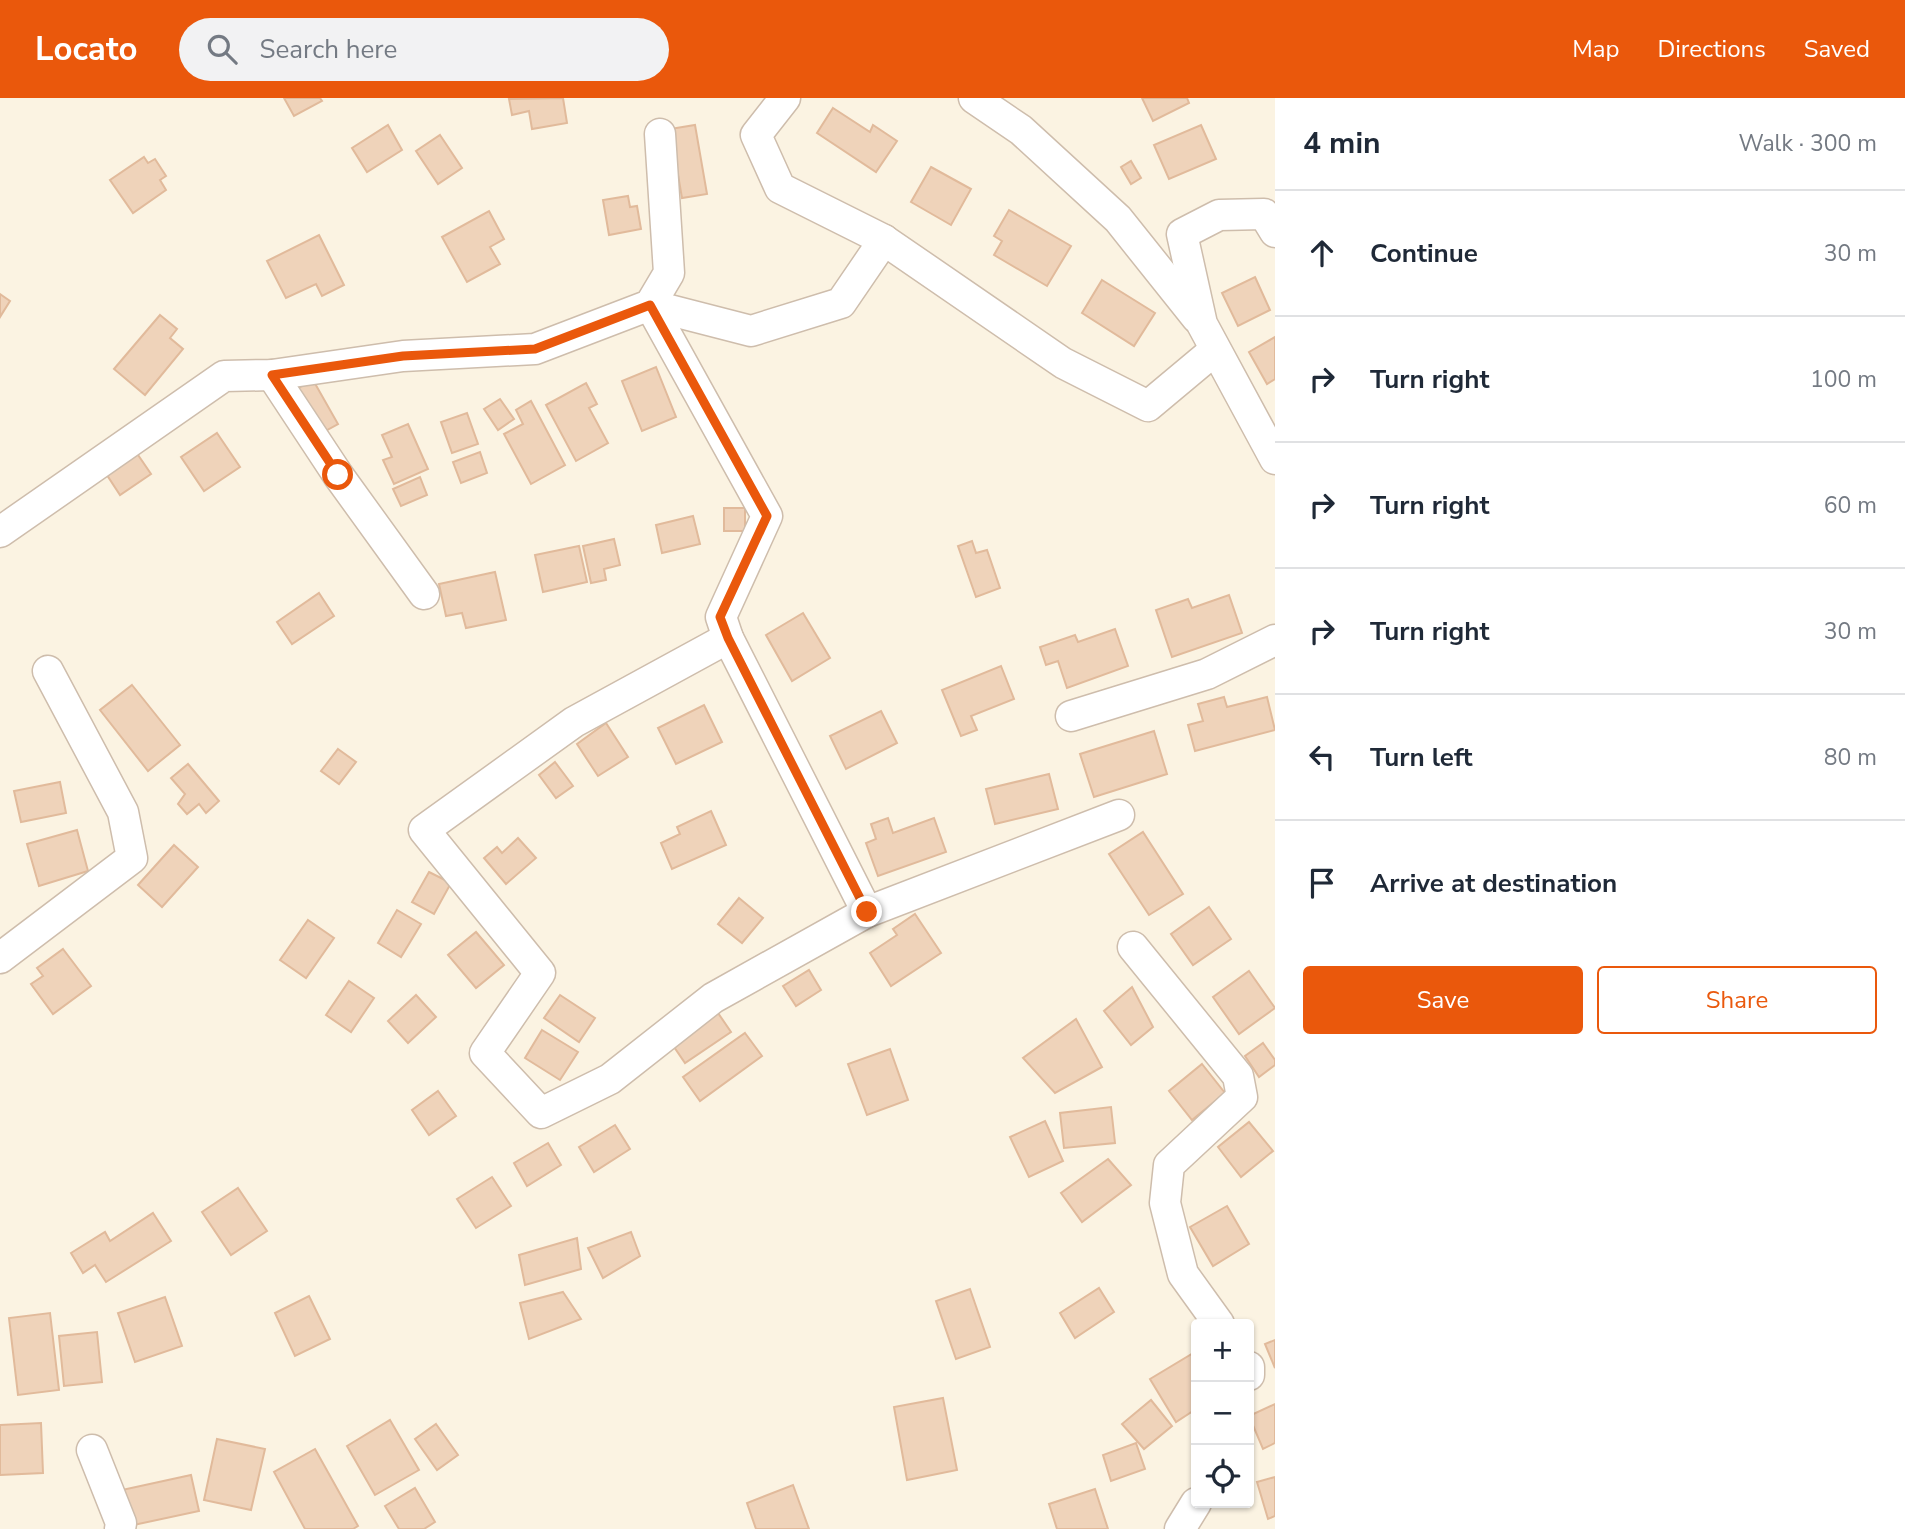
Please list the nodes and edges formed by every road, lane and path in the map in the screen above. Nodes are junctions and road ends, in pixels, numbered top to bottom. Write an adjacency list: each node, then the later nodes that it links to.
1 (785, 98): 5 (street)
2 (974, 98): 7 (street)
3 (660, 134): 6 (street)
4 (1275, 232): 7 (street)
5 (884, 240): 6 (street); 7 (street)
6 (650, 305): 8 (street); 12 (street)
7 (1209, 337): 9 (street)
8 (272, 375): 10 (street); 11 (street)
9 (1275, 459)
10 (0, 532)
11 (424, 594)
12 (728, 638): 17 (street); 17 (street)
13 (1275, 640): 15 (street)
14 (48, 671): 19 (street)
15 (1071, 716)
16 (1119, 815): 17 (street)
17 (867, 912)
18 (1133, 947): 20 (street)
19 (0, 958)
20 (1215, 1319)
21 (92, 1450): 23 (street)
22 (1193, 1508): 24 (street)
23 (120, 1529)
24 (1180, 1529)

